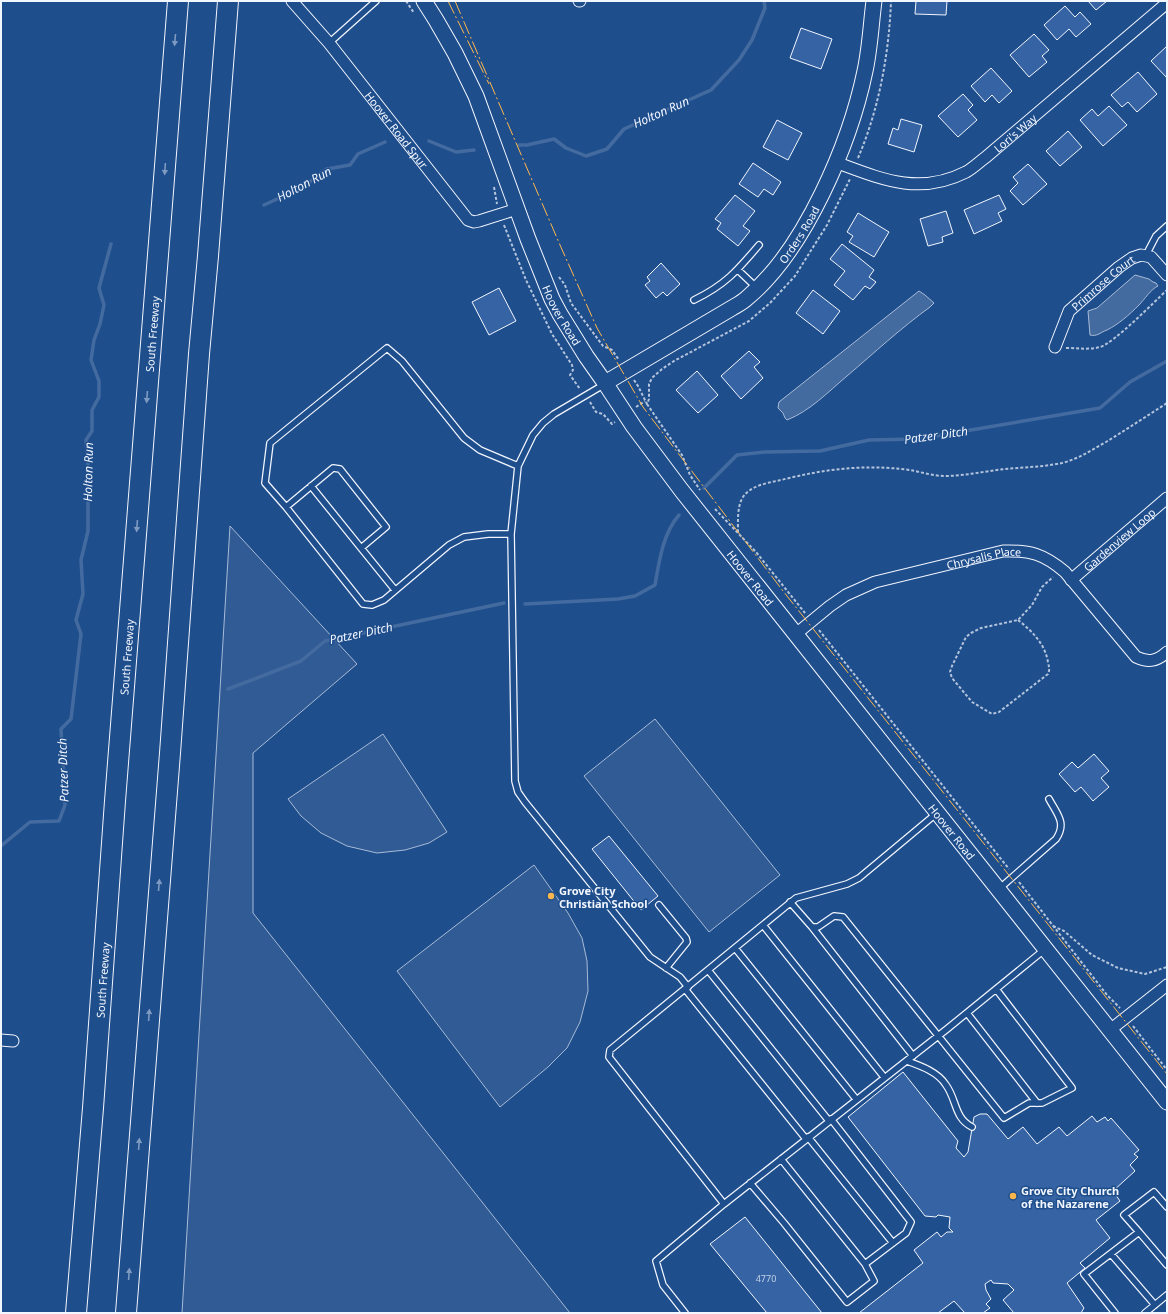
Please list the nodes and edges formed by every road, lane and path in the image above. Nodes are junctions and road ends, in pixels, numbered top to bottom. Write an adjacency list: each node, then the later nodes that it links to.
1 (178, 1): 87 (highway, South Freeway, one-way to 87)
2 (228, 1): 88 (highway, one-way to 2)
3 (292, 1): 9 (street, Hoover Road Spur)
4 (376, 1): 9 (lane)
5 (424, 1): 12 (main road, Hoover Road)
6 (874, 1): 10 (main road, Orders Road)
7 (891, 1): 11 (path)
8 (1167, 3): 11 (street, Lori's Way)
9 (329, 43): 12 (street, Hoover Road Spur)
10 (835, 162): 11 (street, Lori's Way); 19 (main road, Orders Road)
11 (854, 169): 26 (path)
12 (517, 209): 24 (main road, Hoover Road)
13 (1167, 226): 15 (lane)
14 (759, 245): 16 (lane)
15 (1146, 255): 18 (street, Primrose Court); 22 (street, Primrose Court)
16 (738, 270): 19 (lane); 21 (lane)
17 (556, 274): 23 (path)
18 (1167, 275)
19 (757, 288): 23 (main road, Orders Road)
20 (1167, 290): 22 (path)
21 (694, 300)
22 (1055, 347)
23 (627, 370): 24 (main road, Orders Road); 26 (path)
24 (605, 383): 27 (lane); 41 (main road, Hoover Road)
25 (1167, 403): 33 (path)
26 (647, 404): 29 (path)
27 (518, 466): 32 (lane); 34 (lane)
28 (312, 486): 32 (lane); 35 (lane); 35 (lane)
29 (703, 494)
30 (1167, 498): 37 (street, Gardenview Loop)
31 (712, 506): 33 (path)
32 (286, 507): 38 (lane)
33 (738, 532): 40 (path)
34 (511, 534): 38 (lane); 55 (lane)
35 (361, 548): 38 (lane)
36 (1062, 569): 37 (street, Chrysalis Place); 39 (path); 40 (street, Chrysalis Place)
37 (1071, 580): 42 (street, Chrysalis Place)
38 (395, 590)
39 (1018, 620): 39 (path)
40 (812, 621): 41 (street, Chrysalis Place); 45 (path)
41 (796, 634): 44 (main road, Hoover Road)
42 (1167, 652)
43 (1049, 799): 45 (lane)
44 (938, 813): 46 (main road, Hoover Road); 47 (lane)
45 (1014, 876): 46 (lane); 50 (path)
46 (998, 889): 53 (main road, Hoover Road)
47 (790, 902): 49 (lane); 51 (lane)
48 (659, 905): 55 (lane)
49 (763, 925): 52 (lane); 69 (lane)
50 (1052, 925): 54 (path); 61 (path)
51 (812, 927): 63 (lane); 66 (lane)
52 (735, 948): 56 (lane); 70 (lane)
53 (1046, 948): 59 (lane); 62 (main road, Hoover Road)
54 (1167, 967)
55 (666, 968): 58 (lane)
56 (708, 970): 58 (lane); 73 (lane)
57 (1167, 985): 61 (street)
58 (686, 988): 75 (lane); 78 (lane)
59 (996, 989): 60 (lane); 72 (lane)
60 (966, 1013): 63 (lane); 72 (lane)
61 (1126, 1017): 62 (street); 68 (path)
62 (1110, 1030): 71 (main road, Hoover Road)
63 (939, 1036): 66 (lane); 72 (lane)
64 (1, 1040): 65 (street)
65 (13, 1041)
66 (913, 1056): 67 (lane)
67 (907, 1061): 69 (lane); 74 (lane)
68 (1167, 1070)
69 (884, 1078): 70 (lane)
70 (856, 1100): 73 (lane)
71 (1167, 1102)
72 (1037, 1103)
73 (830, 1120): 75 (lane); 81 (lane)
74 (972, 1127)
75 (807, 1138): 76 (lane); 81 (lane)
76 (781, 1159): 77 (lane); 83 (lane)
77 (750, 1183): 78 (lane); 83 (lane)
78 (724, 1204): 89 (lane)
79 (1167, 1208): 80 (lane)
80 (1139, 1232): 82 (lane); 84 (lane)
81 (893, 1243): 83 (lane)
82 (1111, 1254): 86 (lane); 90 (lane)
83 (865, 1264)
84 (1167, 1265)
85 (1167, 1295): 86 (lane)
86 (1155, 1305): 91 (lane)
87 (76, 1313)
88 (126, 1313)
89 (685, 1313)
90 (1115, 1313)
91 (1146, 1313)

